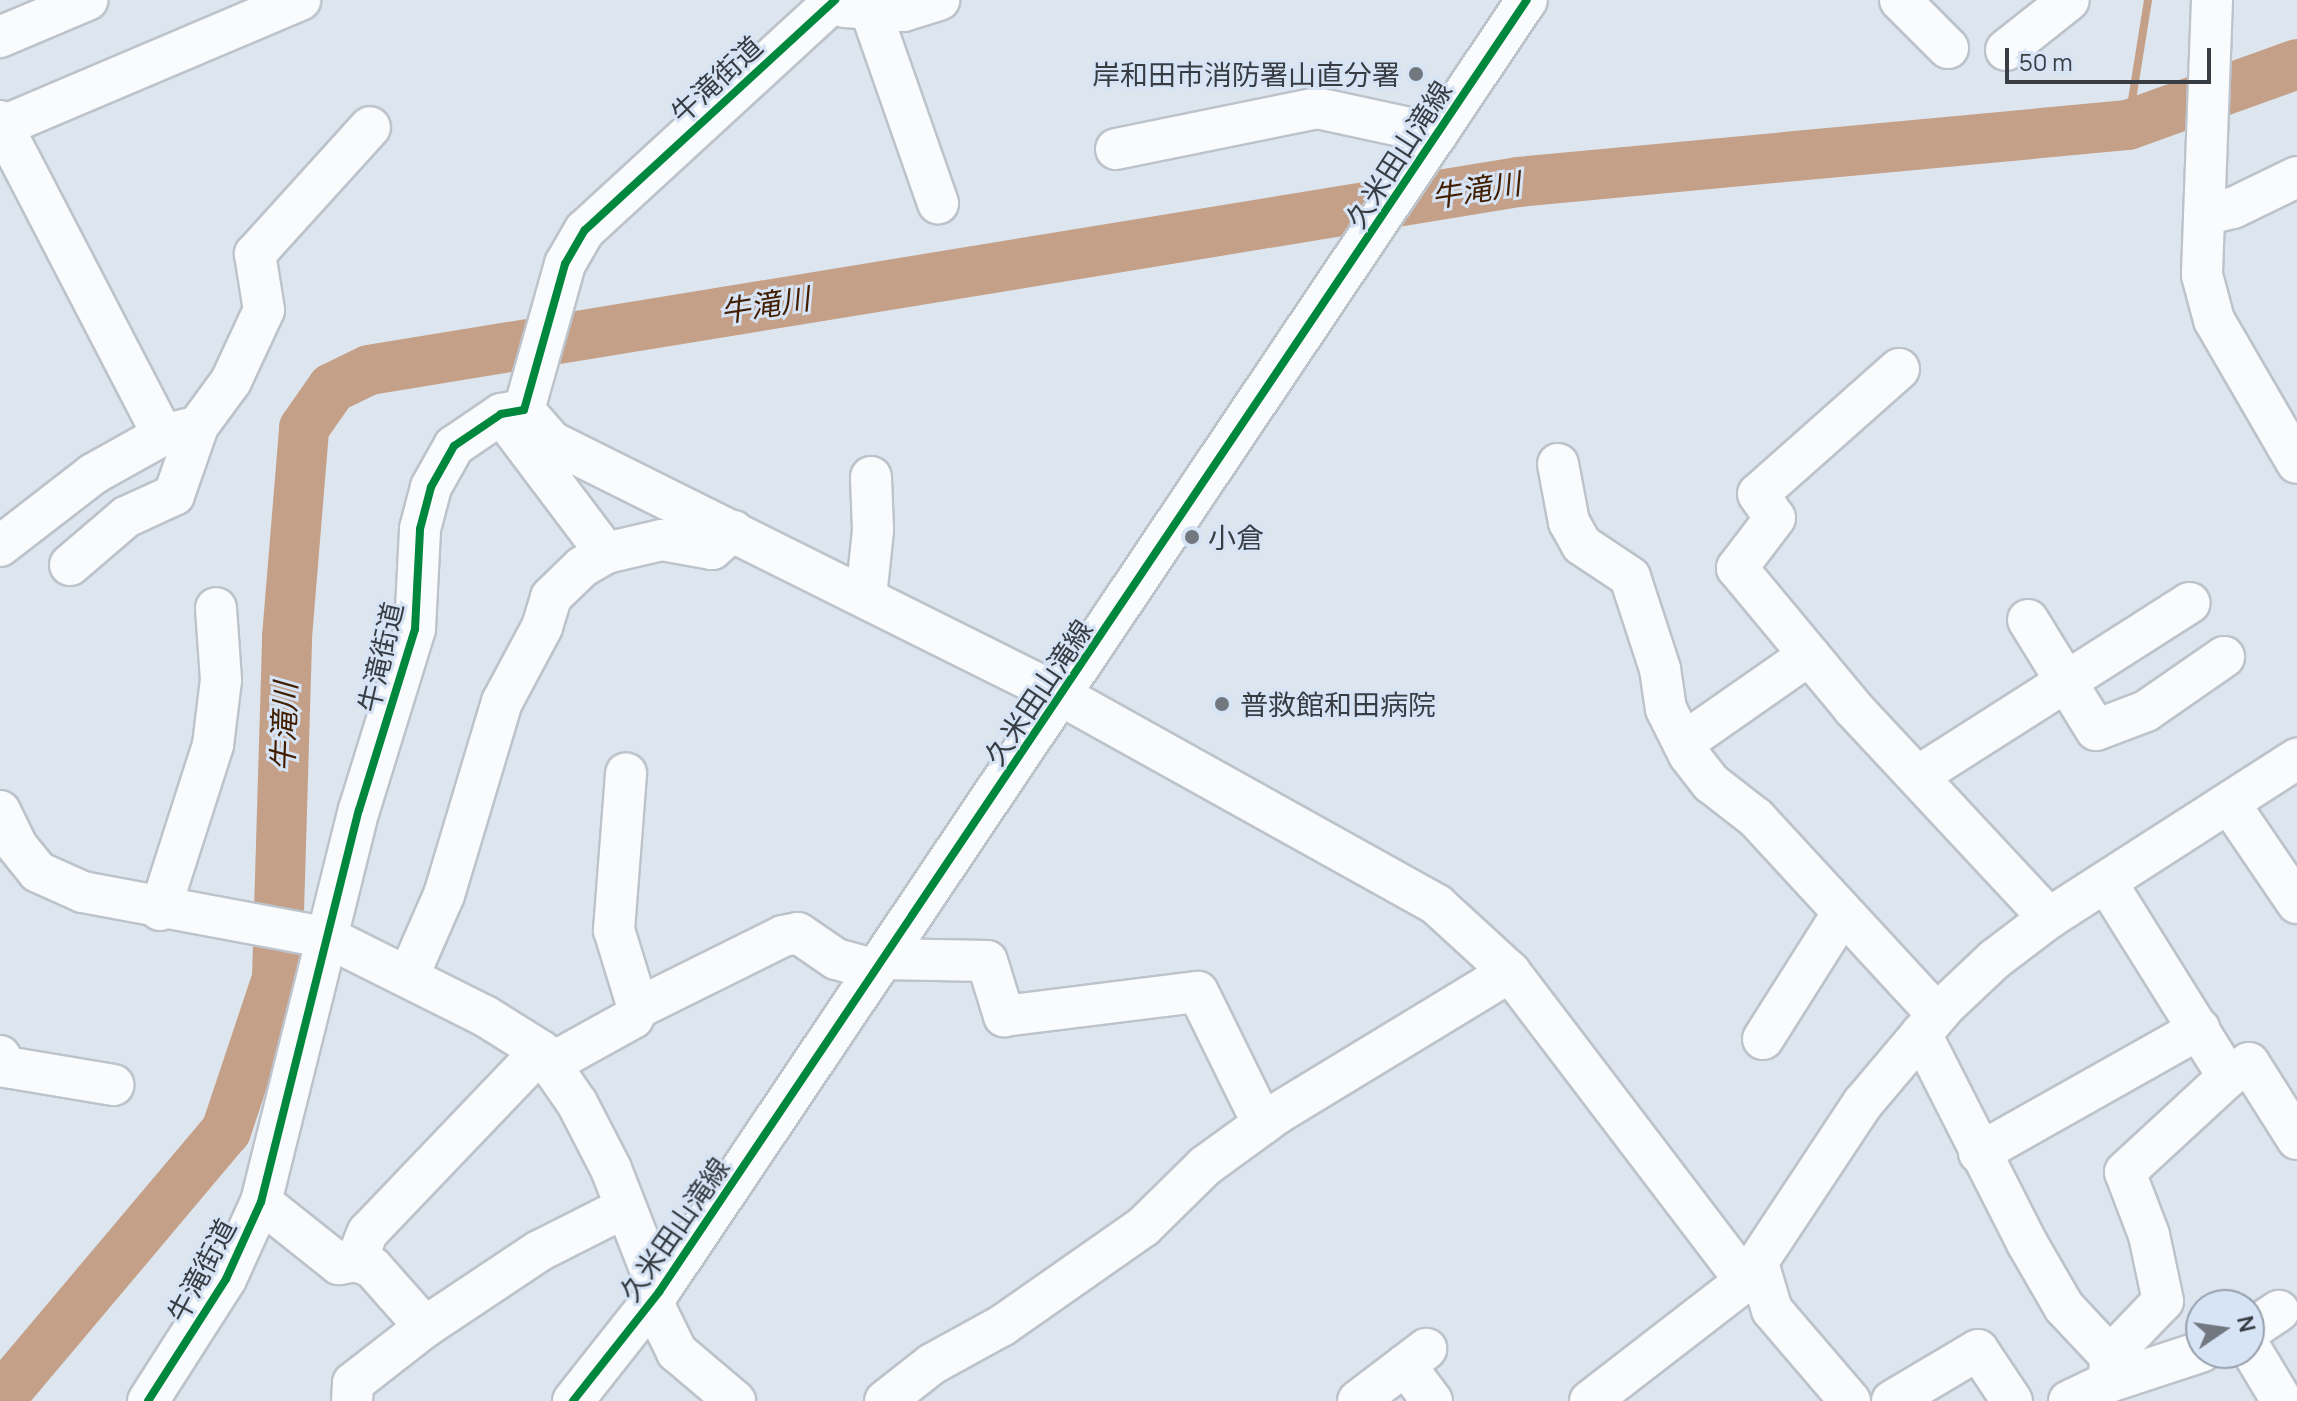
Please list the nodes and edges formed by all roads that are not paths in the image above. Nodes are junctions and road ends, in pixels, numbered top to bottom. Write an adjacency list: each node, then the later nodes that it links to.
1 (87, 0): 9 (street)
2 (300, 0): 12 (street)
3 (939, 0): 6 (street)
4 (1900, 0): 10 (street)
5 (2069, 0): 11 (street)
6 (844, 5): 17 (street); 20 (street, 牛滝街道)
7 (1509, 7): 14 (street, 久米田山滝線)
8 (2211, 15): 18 (street)
9 (0, 37)
10 (1948, 48)
11 (2006, 50)
12 (1, 124): 21 (street)
13 (370, 127): 21 (street)
14 (1434, 139): 15 (street); 36 (street, 久米田山滝線)
15 (1116, 149)
16 (2297, 177): 18 (street)
17 (938, 203)
18 (2204, 215): 22 (street)
19 (1899, 369): 33 (street)
20 (517, 407): 25 (street); 27 (street); 49 (street, 牛滝街道)
21 (180, 430): 26 (street); 28 (street)
22 (2297, 463)
23 (1558, 464): 37 (street)
24 (871, 477): 29 (street)
25 (733, 531): 27 (street); 29 (street)
26 (0, 546)
27 (606, 553): 52 (street)
28 (70, 565)
29 (866, 597): 36 (street)
30 (2190, 603): 35 (street)
31 (216, 608): 46 (street)
32 (2028, 620): 35 (street)
33 (1809, 655): 37 (street); 40 (street)
34 (2224, 657): 35 (street)
35 (2066, 681): 40 (street)
36 (1062, 696): 50 (street, 久米田山滝線); 51 (street)
37 (1683, 743): 47 (street)
38 (2297, 759): 41 (street)
39 (626, 773): 53 (street)
40 (1918, 776): 48 (street)
41 (2229, 803): 44 (street); 45 (street)
42 (0, 811): 43 (street)
43 (13, 866): 46 (street)
44 (2107, 883): 48 (street); 55 (street)
45 (2297, 903)
46 (160, 910): 49 (street)
47 (1842, 914): 54 (street); 56 (street)
48 (2049, 918): 54 (street)
49 (324, 936): 52 (street); 64 (street, 牛滝街道)
50 (880, 965): 53 (street); 61 (street); 68 (street, 久米田山滝線)
51 (1510, 972): 61 (street); 67 (street)
52 (409, 975): 58 (street)
53 (638, 1008): 58 (street)
54 (1929, 1024): 63 (street); 67 (street)
55 (2199, 1029): 59 (street); 63 (street)
56 (1763, 1039)
57 (0, 1056): 60 (street)
58 (546, 1057): 65 (street); 66 (street)
59 (2228, 1077): 62 (street); 71 (street)
60 (114, 1085)
61 (1263, 1124): 77 (street)
62 (2297, 1139)
63 (1979, 1153): 71 (street)
64 (261, 1202): 66 (street); 73 (street, 牛滝街道)
65 (626, 1207): 68 (street); 69 (street)
66 (356, 1261): 69 (street)
67 (1751, 1272): 80 (street); 81 (street)
68 (656, 1296): 75 (street, 久米田山滝線); 76 (street)
69 (425, 1327): 74 (street)
70 (2185, 1355): 71 (street)
71 (2110, 1369): 84 (street)
72 (2263, 1369): 85 (street)
73 (148, 1401)
74 (352, 1401)
75 (573, 1401)
76 (735, 1401)
77 (885, 1401)
78 (1358, 1401): 79 (street)
79 (1432, 1401)
80 (1590, 1401)
81 (1850, 1401)
82 (1892, 1401): 83 (street)
83 (2012, 1401)
84 (2069, 1401)
85 (2282, 1401)

